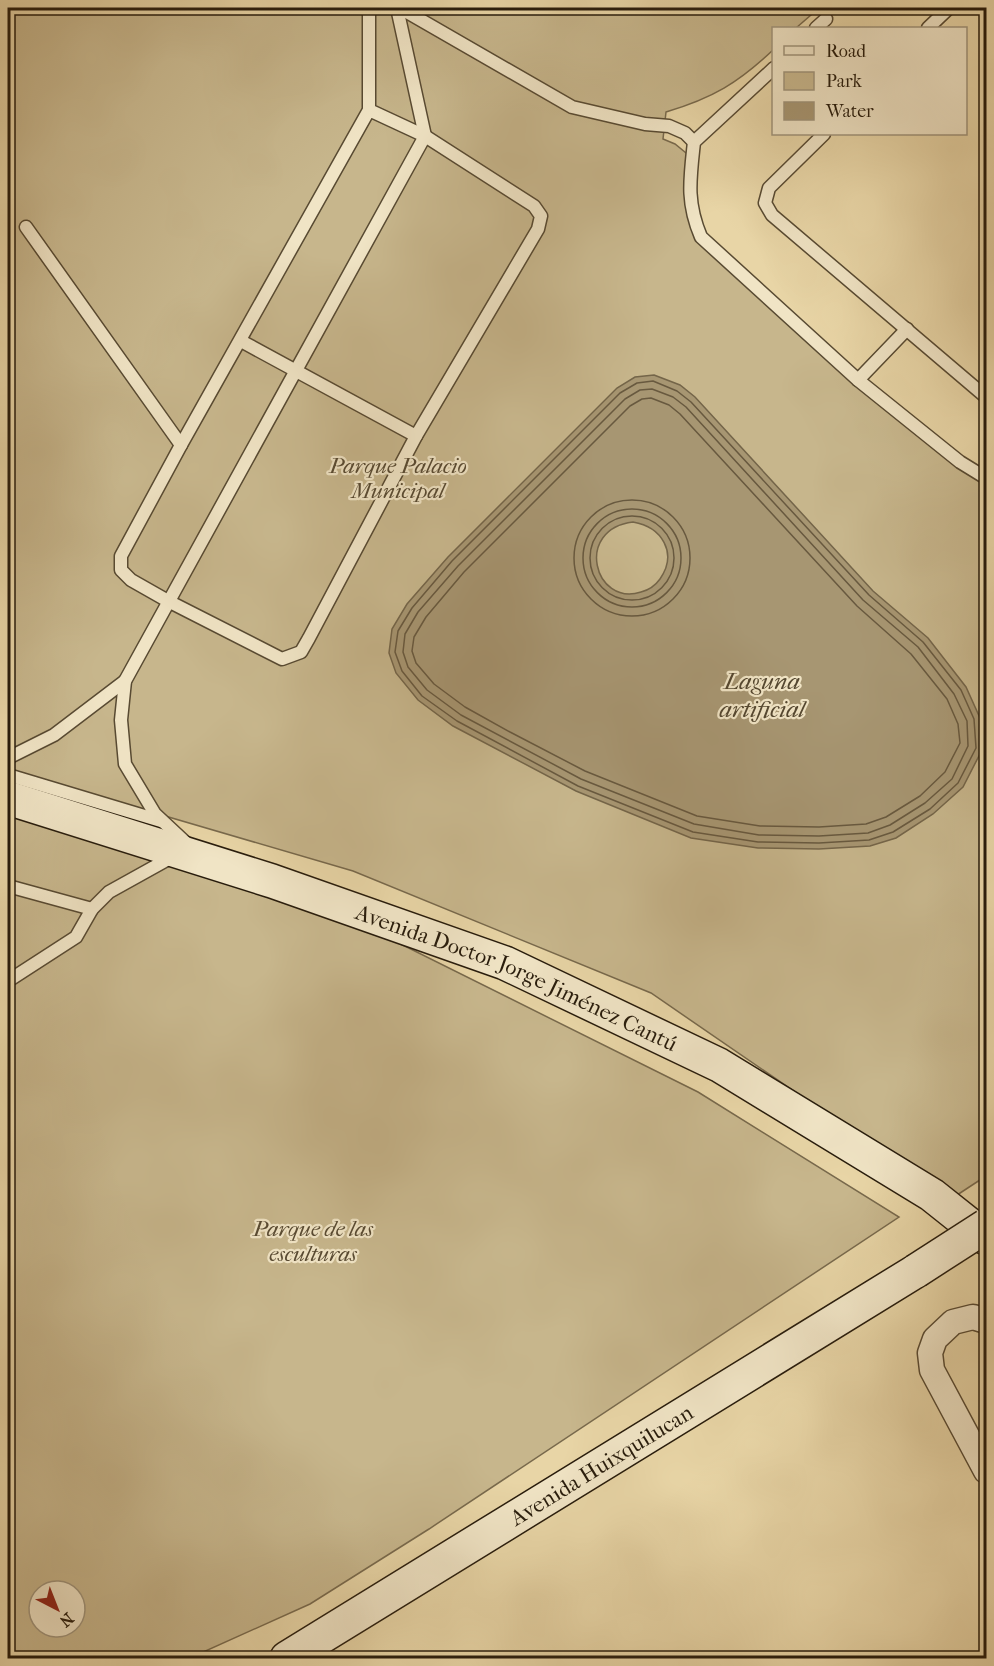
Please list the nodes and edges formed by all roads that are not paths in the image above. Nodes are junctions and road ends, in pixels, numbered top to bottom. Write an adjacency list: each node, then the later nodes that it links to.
1 (369, 8): 8 (lane)
2 (399, 8): 10 (lane); 11 (lane)
3 (949, 8): 6 (lane)
4 (826, 19): 5 (lane)
5 (817, 27)
6 (929, 27)
7 (772, 70): 11 (lane)
8 (369, 110): 10 (lane); 14 (lane)
9 (823, 135): 13 (lane)
10 (425, 136): 15 (lane); 18 (lane)
11 (694, 142): 16 (lane)
12 (26, 227): 19 (lane)
13 (907, 329): 16 (lane); 17 (lane)
14 (241, 340): 15 (lane); 19 (lane)
15 (296, 370): 18 (lane); 21 (lane)
16 (858, 380): 20 (lane)
17 (987, 397)
18 (416, 436): 21 (lane)
19 (181, 445): 21 (lane)
20 (987, 478)
21 (168, 601): 22 (lane)
22 (125, 681): 23 (lane); 26 (lane)
23 (8, 758)
24 (8, 775): 26 (lane)
25 (8, 798): 27 (main road, Avenida Doctor Jorge Jiménez Cantú)
26 (162, 821): 27 (lane)
27 (192, 855): 29 (lane); 32 (main road, Avenida Doctor Jorge Jiménez Cantú)
28 (8, 886): 29 (lane)
29 (92, 909): 30 (lane)
30 (8, 981)
31 (987, 1226): 35 (main road, Avenida Huixquilucan, bridge)
32 (987, 1238)
33 (980, 1319): 34 (street)
34 (987, 1471)
35 (287, 1659)

